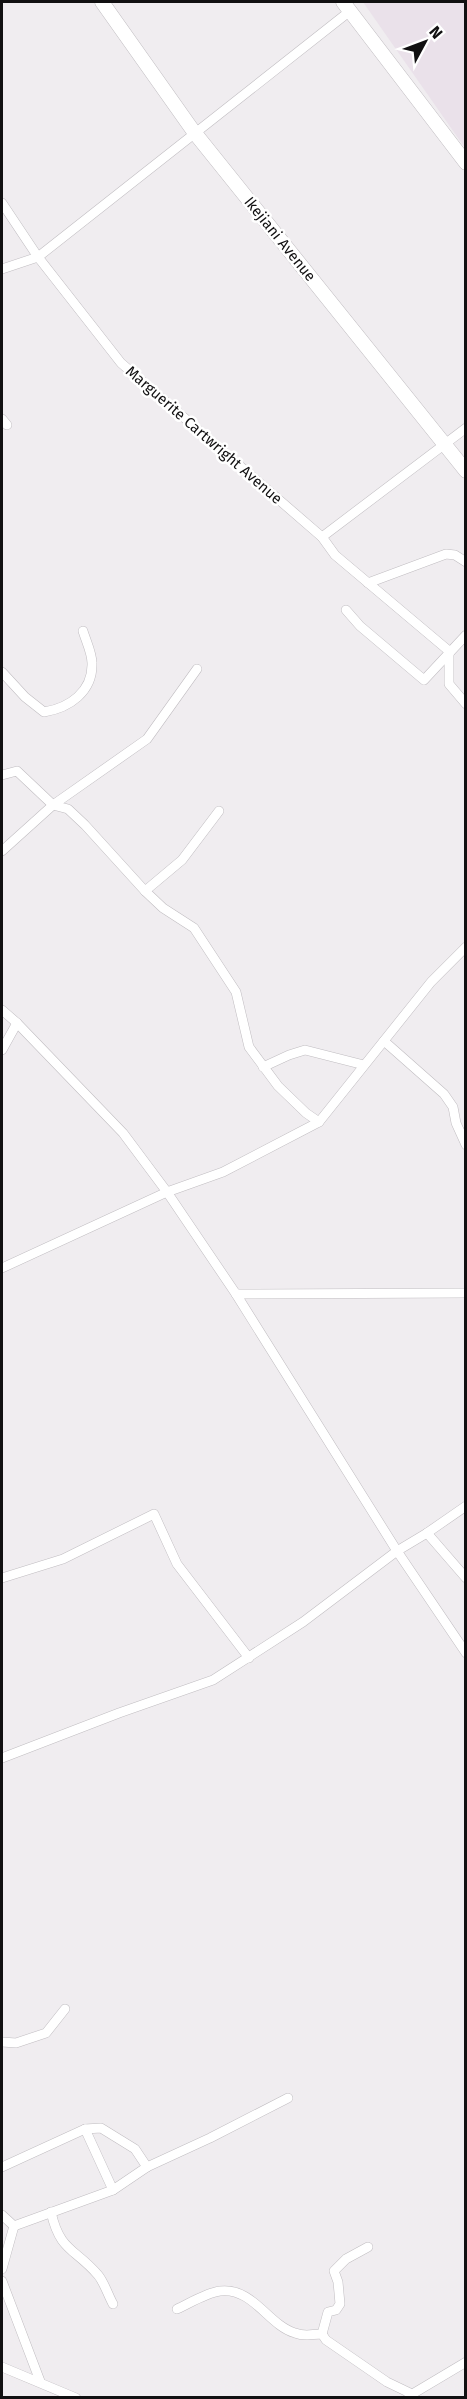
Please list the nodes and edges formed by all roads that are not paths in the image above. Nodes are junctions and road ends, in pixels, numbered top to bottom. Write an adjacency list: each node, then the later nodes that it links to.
1 (102, 2): 3 (street, Ikejiani Avenue)
2 (346, 6): 3 (street); 4 (street)
3 (194, 132): 6 (street); 9 (street, Ikejiani Avenue)
4 (465, 163)
5 (2, 203): 6 (street, Marguerite Cartwright Avenue)
6 (38, 257): 7 (street); 11 (street, Marguerite Cartwright Avenue)
7 (2, 269)
8 (465, 428): 9 (street)
9 (445, 444): 10 (street, Ikejiani Avenue); 11 (street)
10 (465, 471)
11 (322, 537): 13 (street, Marguerite Cartwright Avenue)
12 (465, 562): 13 (street)
13 (368, 582): 17 (street, Marguerite Cartwright Avenue)
14 (346, 610): 17 (street)
15 (82, 631): 19 (street)
16 (465, 635): 17 (street)
17 (449, 651): 20 (street)
18 (198, 669): 22 (street)
19 (2, 672)
20 (465, 704)
21 (2, 775): 22 (street)
22 (52, 806): 24 (street); 25 (street)
23 (219, 811): 25 (street)
24 (2, 851)
25 (145, 891): 32 (street)
26 (465, 947): 29 (street)
27 (2, 1010): 28 (street)
28 (17, 1023): 30 (street); 35 (street)
29 (384, 1041): 31 (street); 34 (street)
30 (2, 1050)
31 (364, 1065): 32 (street); 33 (street)
32 (263, 1067): 33 (street)
33 (319, 1122): 35 (street)
34 (465, 1145)
35 (167, 1192): 36 (street); 38 (street)
36 (2, 1268)
37 (465, 1293): 38 (street)
38 (236, 1294): 41 (street)
39 (465, 1506): 40 (street)
40 (427, 1533): 41 (street); 43 (street)
41 (397, 1551): 44 (street); 45 (street)
42 (2, 1578): 45 (street)
43 (465, 1578)
44 (465, 1653)
45 (249, 1658): 46 (street)
46 (2, 1758)
47 (65, 2009): 48 (street)
48 (2, 2042)
49 (288, 2098): 52 (street)
50 (85, 2129): 51 (street); 52 (street); 53 (street)
51 (2, 2167)
52 (147, 2167): 53 (street)
53 (113, 2190): 54 (street)
54 (51, 2212): 56 (street); 60 (street)
55 (2, 2215): 56 (street)
56 (14, 2226): 58 (street)
57 (368, 2247): 62 (street)
58 (2, 2269)
59 (2, 2281): 65 (street)
60 (113, 2304)
61 (177, 2308): 62 (street)
62 (322, 2334): 66 (street)
63 (465, 2362): 66 (street)
64 (2, 2367): 65 (street)
65 (40, 2381): 67 (street)
66 (409, 2396)
67 (76, 2397)

